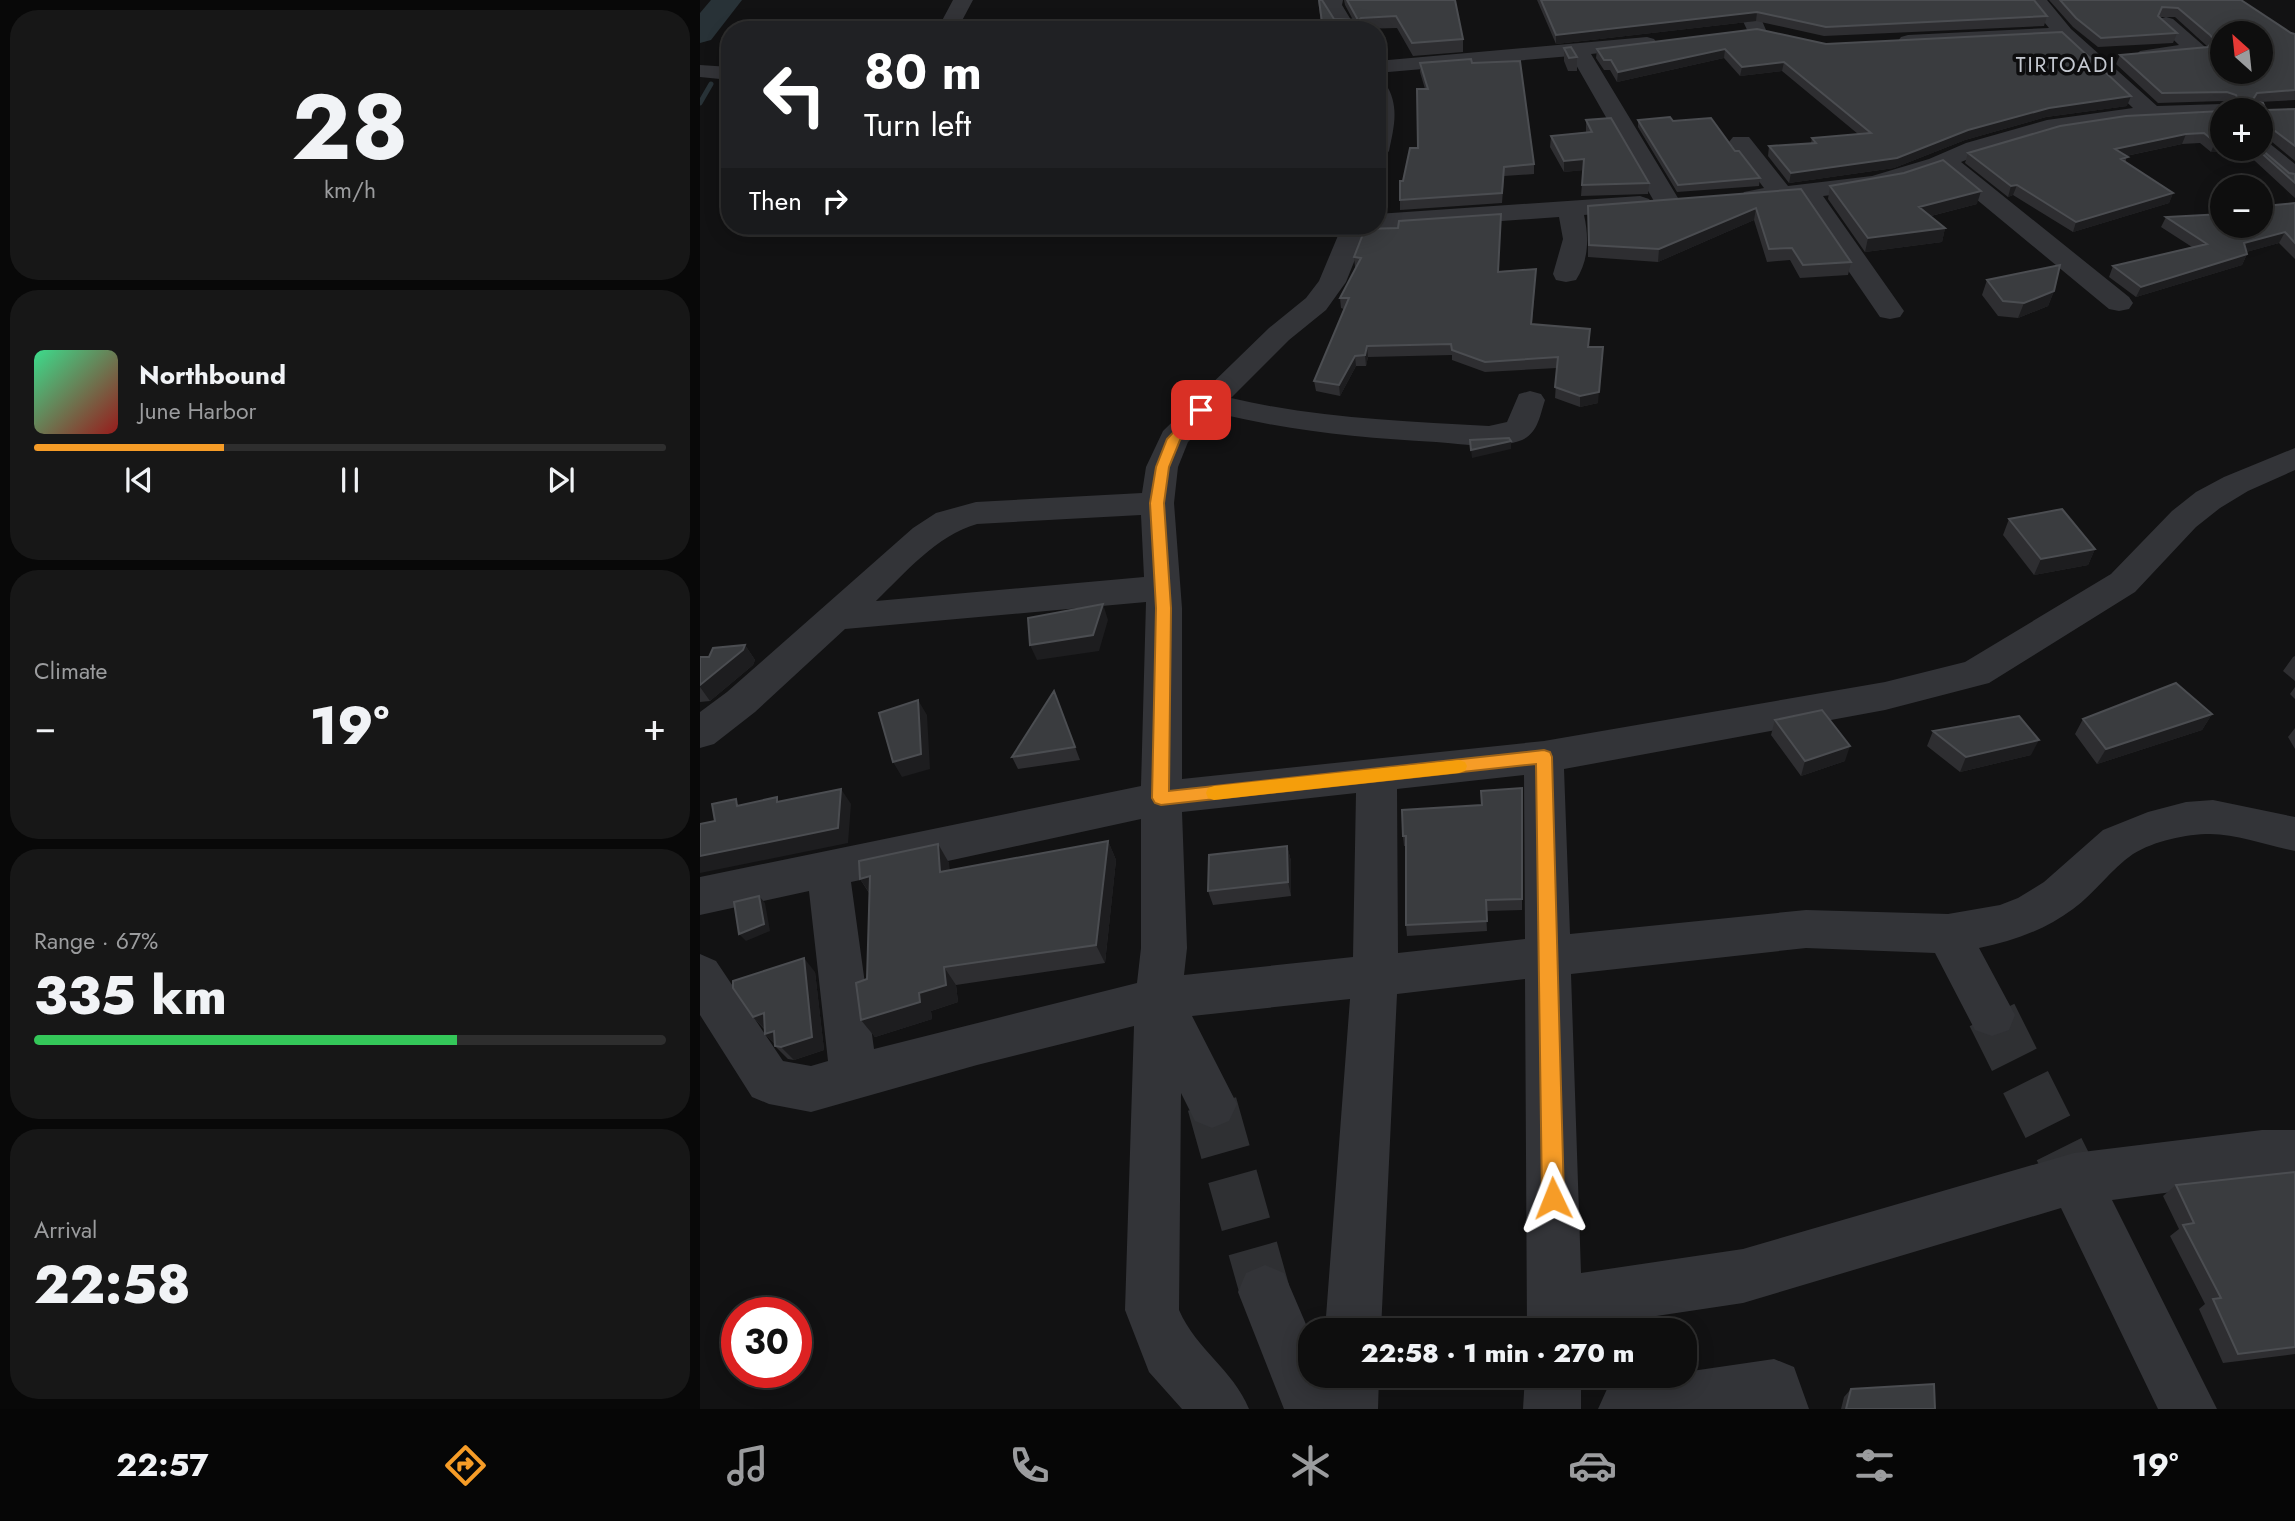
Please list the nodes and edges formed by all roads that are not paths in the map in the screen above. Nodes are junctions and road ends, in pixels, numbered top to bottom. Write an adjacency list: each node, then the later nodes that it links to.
1 (962, 0): 5 (street)
2 (1333, 0): 6 (street)
3 (1743, 0): 8 (street)
4 (2036, 0): 9 (street)
5 (952, 21)
6 (1342, 21)
7 (2166, 23): 15 (street)
8 (1756, 30): 10 (street); 11 (street)
9 (2064, 33): 13 (street); 15 (street)
10 (1728, 34)
11 (1777, 35)
12 (1674, 40): 14 (street)
13 (1890, 42)
14 (1579, 51): 16 (street); 27 (street)
15 (2093, 57): 19 (street)
16 (1386, 66)
17 (700, 71): 18 (street)
18 (721, 73)
19 (2151, 113): 20 (street); 23 (street)
20 (2210, 113)
21 (1741, 142): 25 (street)
22 (2273, 158): 24 (street)
23 (1944, 161): 25 (street); 31 (street)
24 (2295, 176)
25 (1795, 193): 26 (street); 32 (street)
26 (1725, 199)
27 (1570, 208): 28 (street); 30 (street)
28 (1386, 221)
29 (1351, 235): 34 (street)
30 (1566, 274)
31 (2119, 303)
32 (1890, 311)
33 (1530, 400): 34 (street)
34 (1209, 402): 36 (street)
35 (2295, 458): 40 (street)
36 (1157, 503): 37 (street); 38 (street)
37 (1163, 587): 38 (street); 42 (street)
38 (835, 617): 39 (street)
39 (700, 733)
40 (1544, 757): 41 (street); 47 (street)
41 (1377, 775): 42 (street); 49 (street)
42 (1161, 798): 44 (street); 50 (street)
43 (2295, 834): 46 (street)
44 (828, 868): 45 (street); 52 (street)
45 (700, 896)
46 (1948, 934): 47 (street); 51 (street)
47 (1547, 958): 49 (street); 57 (street)
48 (700, 975): 52 (street)
49 (1375, 976): 50 (street); 58 (street)
50 (1158, 999): 52 (street); 53 (street); 61 (street)
51 (1992, 1015)
52 (854, 1077)
53 (1212, 1104)
54 (2295, 1155): 55 (street)
55 (2074, 1179): 57 (street); 67 (street)
56 (1265, 1292): 62 (street)
57 (1555, 1317)
58 (1354, 1318)
59 (1350, 1388): 63 (street)
60 (1553, 1388): 64 (street)
61 (1220, 1409)
62 (1313, 1409)
63 (1349, 1409)
64 (1552, 1409)
65 (1627, 1409): 66 (street)
66 (1780, 1409)
67 (2188, 1409)

